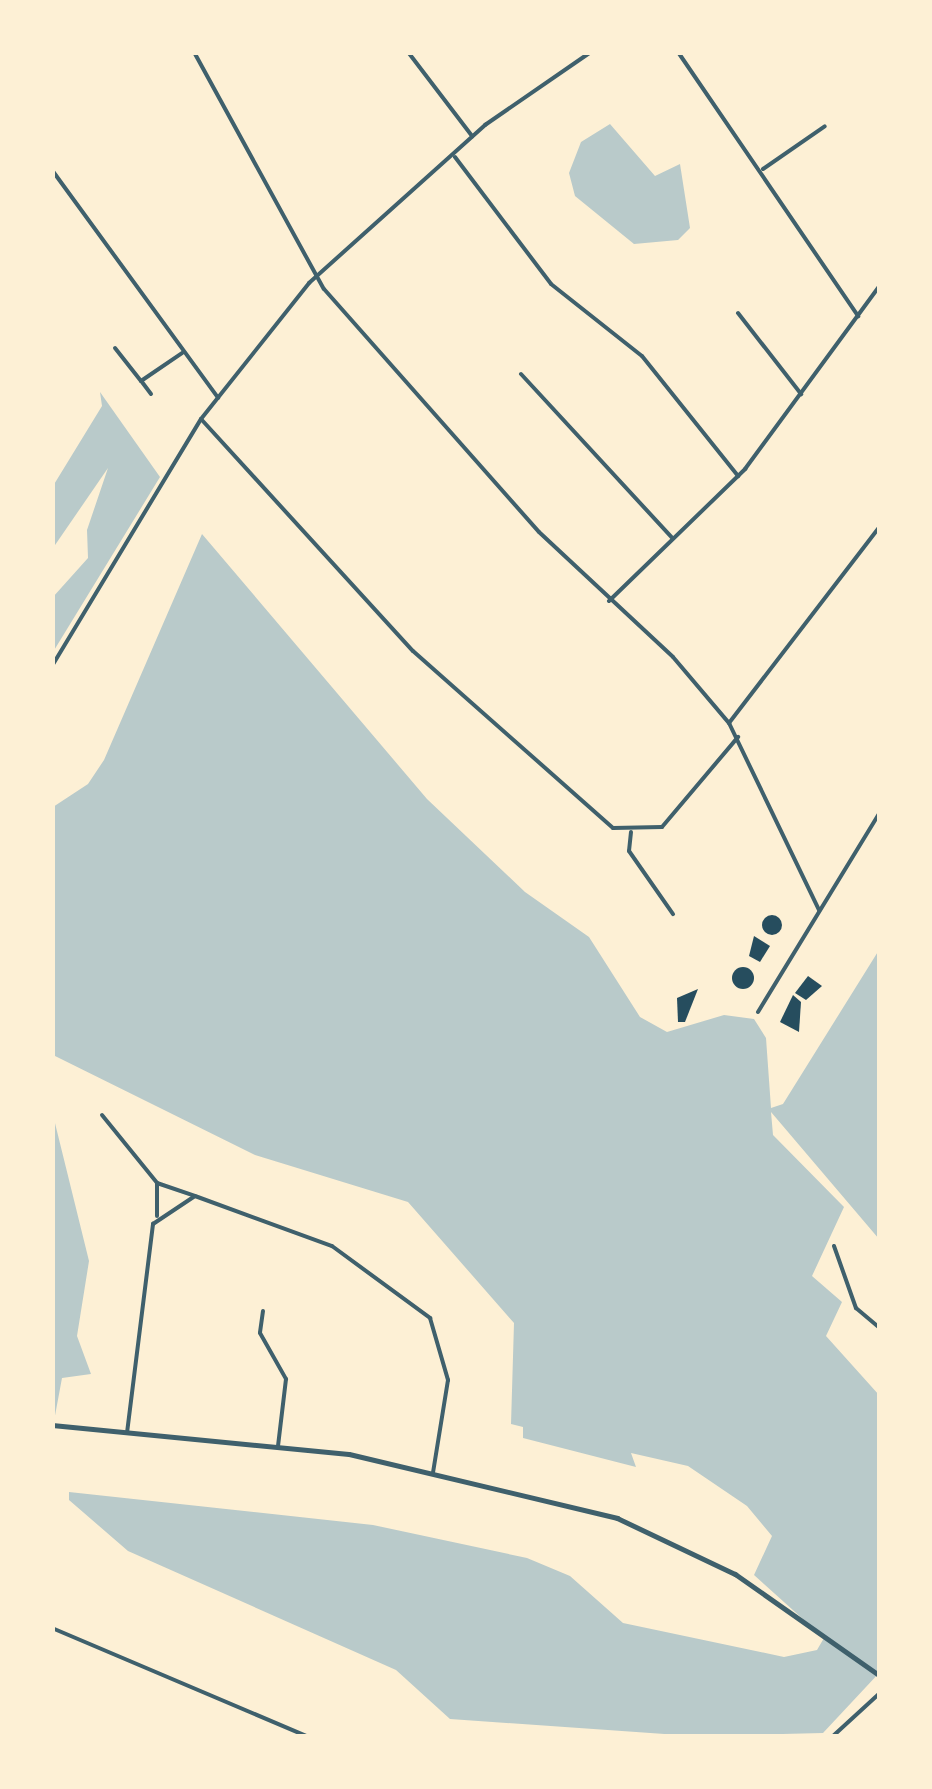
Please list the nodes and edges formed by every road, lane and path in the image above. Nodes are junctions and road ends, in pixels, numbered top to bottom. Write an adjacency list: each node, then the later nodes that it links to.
1 (194, 52): 10 (street)
2 (408, 52): 6 (street)
3 (591, 52): 6 (street)
4 (678, 52): 9 (street)
5 (825, 126): 9 (street)
6 (473, 137): 7 (street)
7 (455, 158): 10 (street); 22 (street)
8 (52, 170): 15 (street)
9 (763, 170): 13 (street)
10 (316, 277): 20 (street); 25 (street)
11 (880, 285): 13 (street)
12 (738, 313): 19 (street)
13 (858, 316): 19 (street)
14 (115, 348): 17 (street)
15 (182, 353): 17 (street); 20 (street)
16 (521, 374): 24 (street)
17 (140, 381): 18 (street)
18 (151, 394)
19 (801, 394): 22 (street)
20 (218, 398): 21 (street)
21 (201, 419): 26 (street); 30 (street)
22 (738, 476): 24 (street)
23 (880, 526): 27 (street)
24 (673, 539): 25 (street)
25 (609, 601): 27 (street)
26 (52, 666)
27 (729, 724): 28 (street)
28 (738, 737): 30 (street); 31 (street)
29 (880, 812): 31 (street)
30 (631, 832): 32 (street)
31 (819, 910): 33 (street)
32 (673, 914)
33 (758, 1012)
34 (102, 1115): 35 (street)
35 (157, 1183): 36 (street); 37 (street)
36 (195, 1196): 37 (street); 44 (street)
37 (157, 1216): 42 (street)
38 (834, 1246): 40 (street)
39 (262, 1311): 43 (street)
40 (880, 1328)
41 (52, 1425): 42 (street)
42 (127, 1433): 43 (street)
43 (278, 1446): 44 (street)
44 (434, 1473): 46 (street)
45 (52, 1628): 48 (street)
46 (880, 1676)
47 (880, 1693): 49 (street)
48 (306, 1736)
49 (833, 1736)

